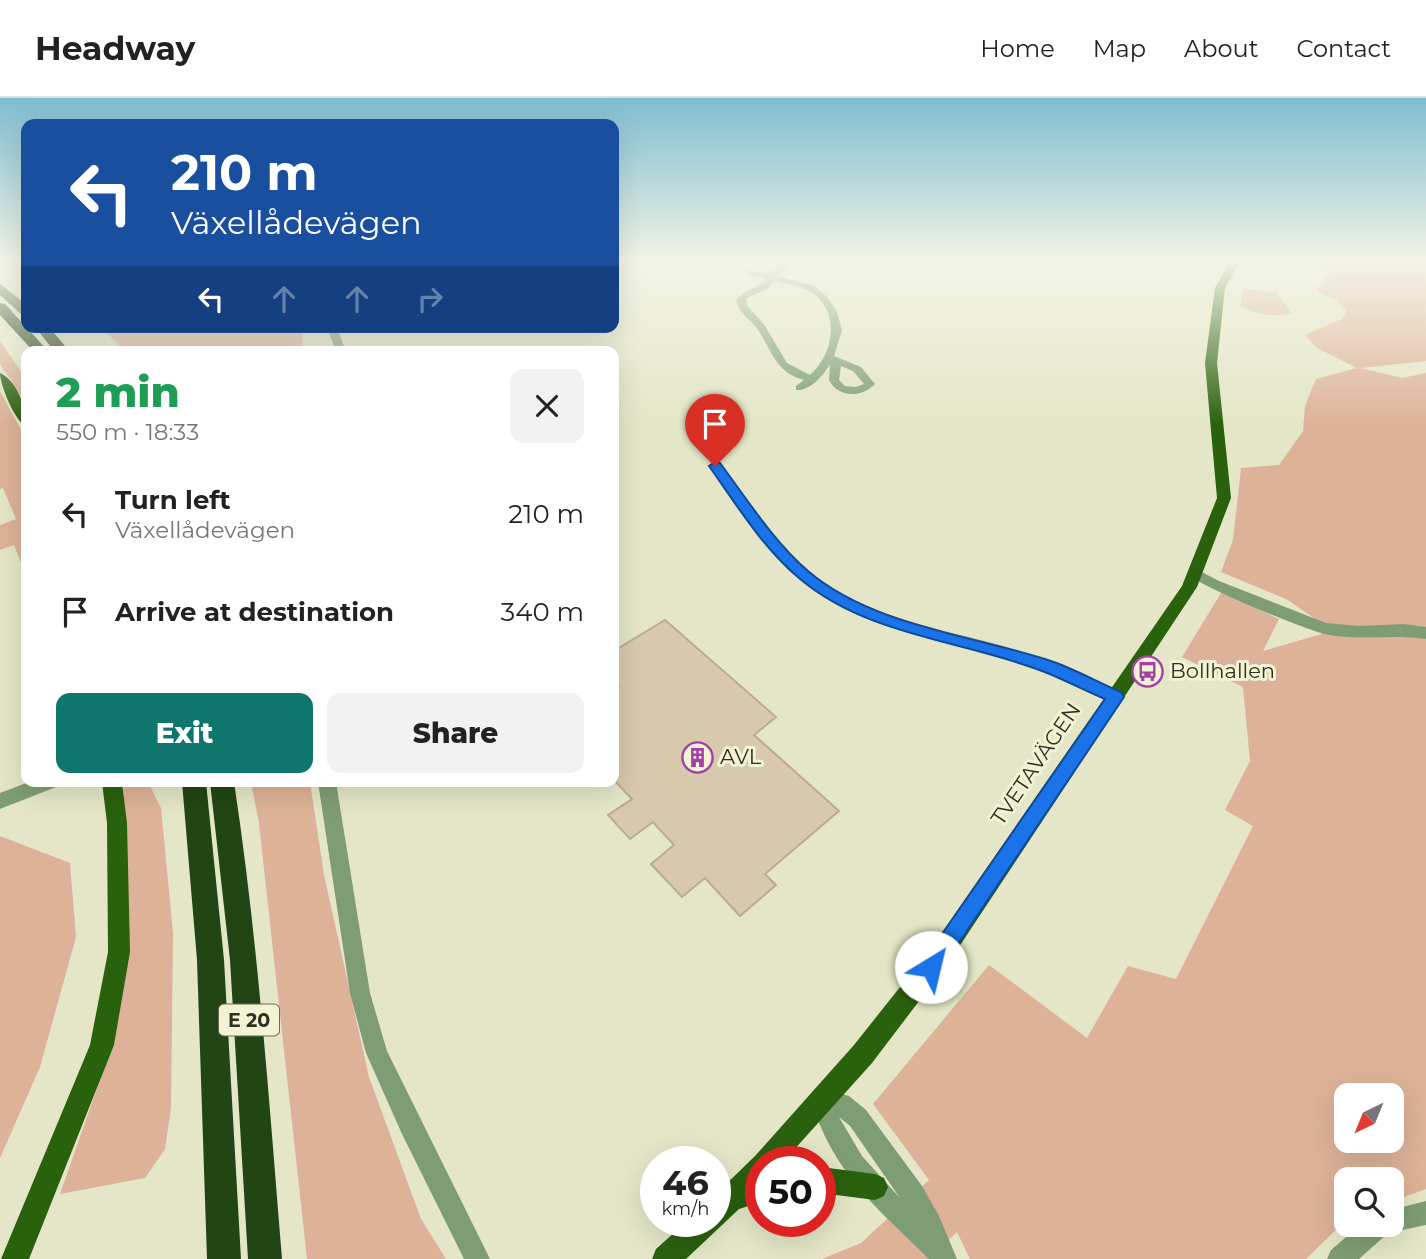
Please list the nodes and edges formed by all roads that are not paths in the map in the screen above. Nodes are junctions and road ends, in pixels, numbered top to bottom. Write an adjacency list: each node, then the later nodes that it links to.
1 (751, 317): 7 (street)
2 (831, 317): 7 (street)
3 (1216, 317): 11 (main road, TVETAVÄGEN)
4 (24, 333): 5 (highway)
5 (36, 346)
6 (0, 377): 9 (main road)
7 (811, 378): 8 (street)
8 (800, 388)
9 (21, 412)
10 (715, 466): 13 (street)
11 (1194, 573): 12 (street); 13 (main road, TVETAVÄGEN)
12 (1426, 633)
13 (1116, 697): 20 (main road, TVETAVÄGEN)
14 (37, 787): 19 (street)
15 (113, 787): 31 (main road)
16 (195, 787): 32 (highway, E 20)
17 (223, 787): 33 (highway, E 20)
18 (328, 787): 34 (street)
19 (0, 801)
20 (822, 1099): 21 (main road, TVETAVÄGEN); 24 (street); 30 (street)
21 (779, 1146)
22 (836, 1182): 24 (main road)
23 (745, 1183): 25 (main road, TVETAVÄGEN)
24 (875, 1187): 30 (street)
25 (731, 1198)
26 (1426, 1213): 27 (street)
27 (1404, 1219)
28 (690, 1237): 35 (main road)
29 (1365, 1237): 36 (street)
30 (943, 1257)
31 (15, 1259)
32 (224, 1259)
33 (265, 1259)
34 (477, 1259)
35 (666, 1259)
36 (1340, 1259)

